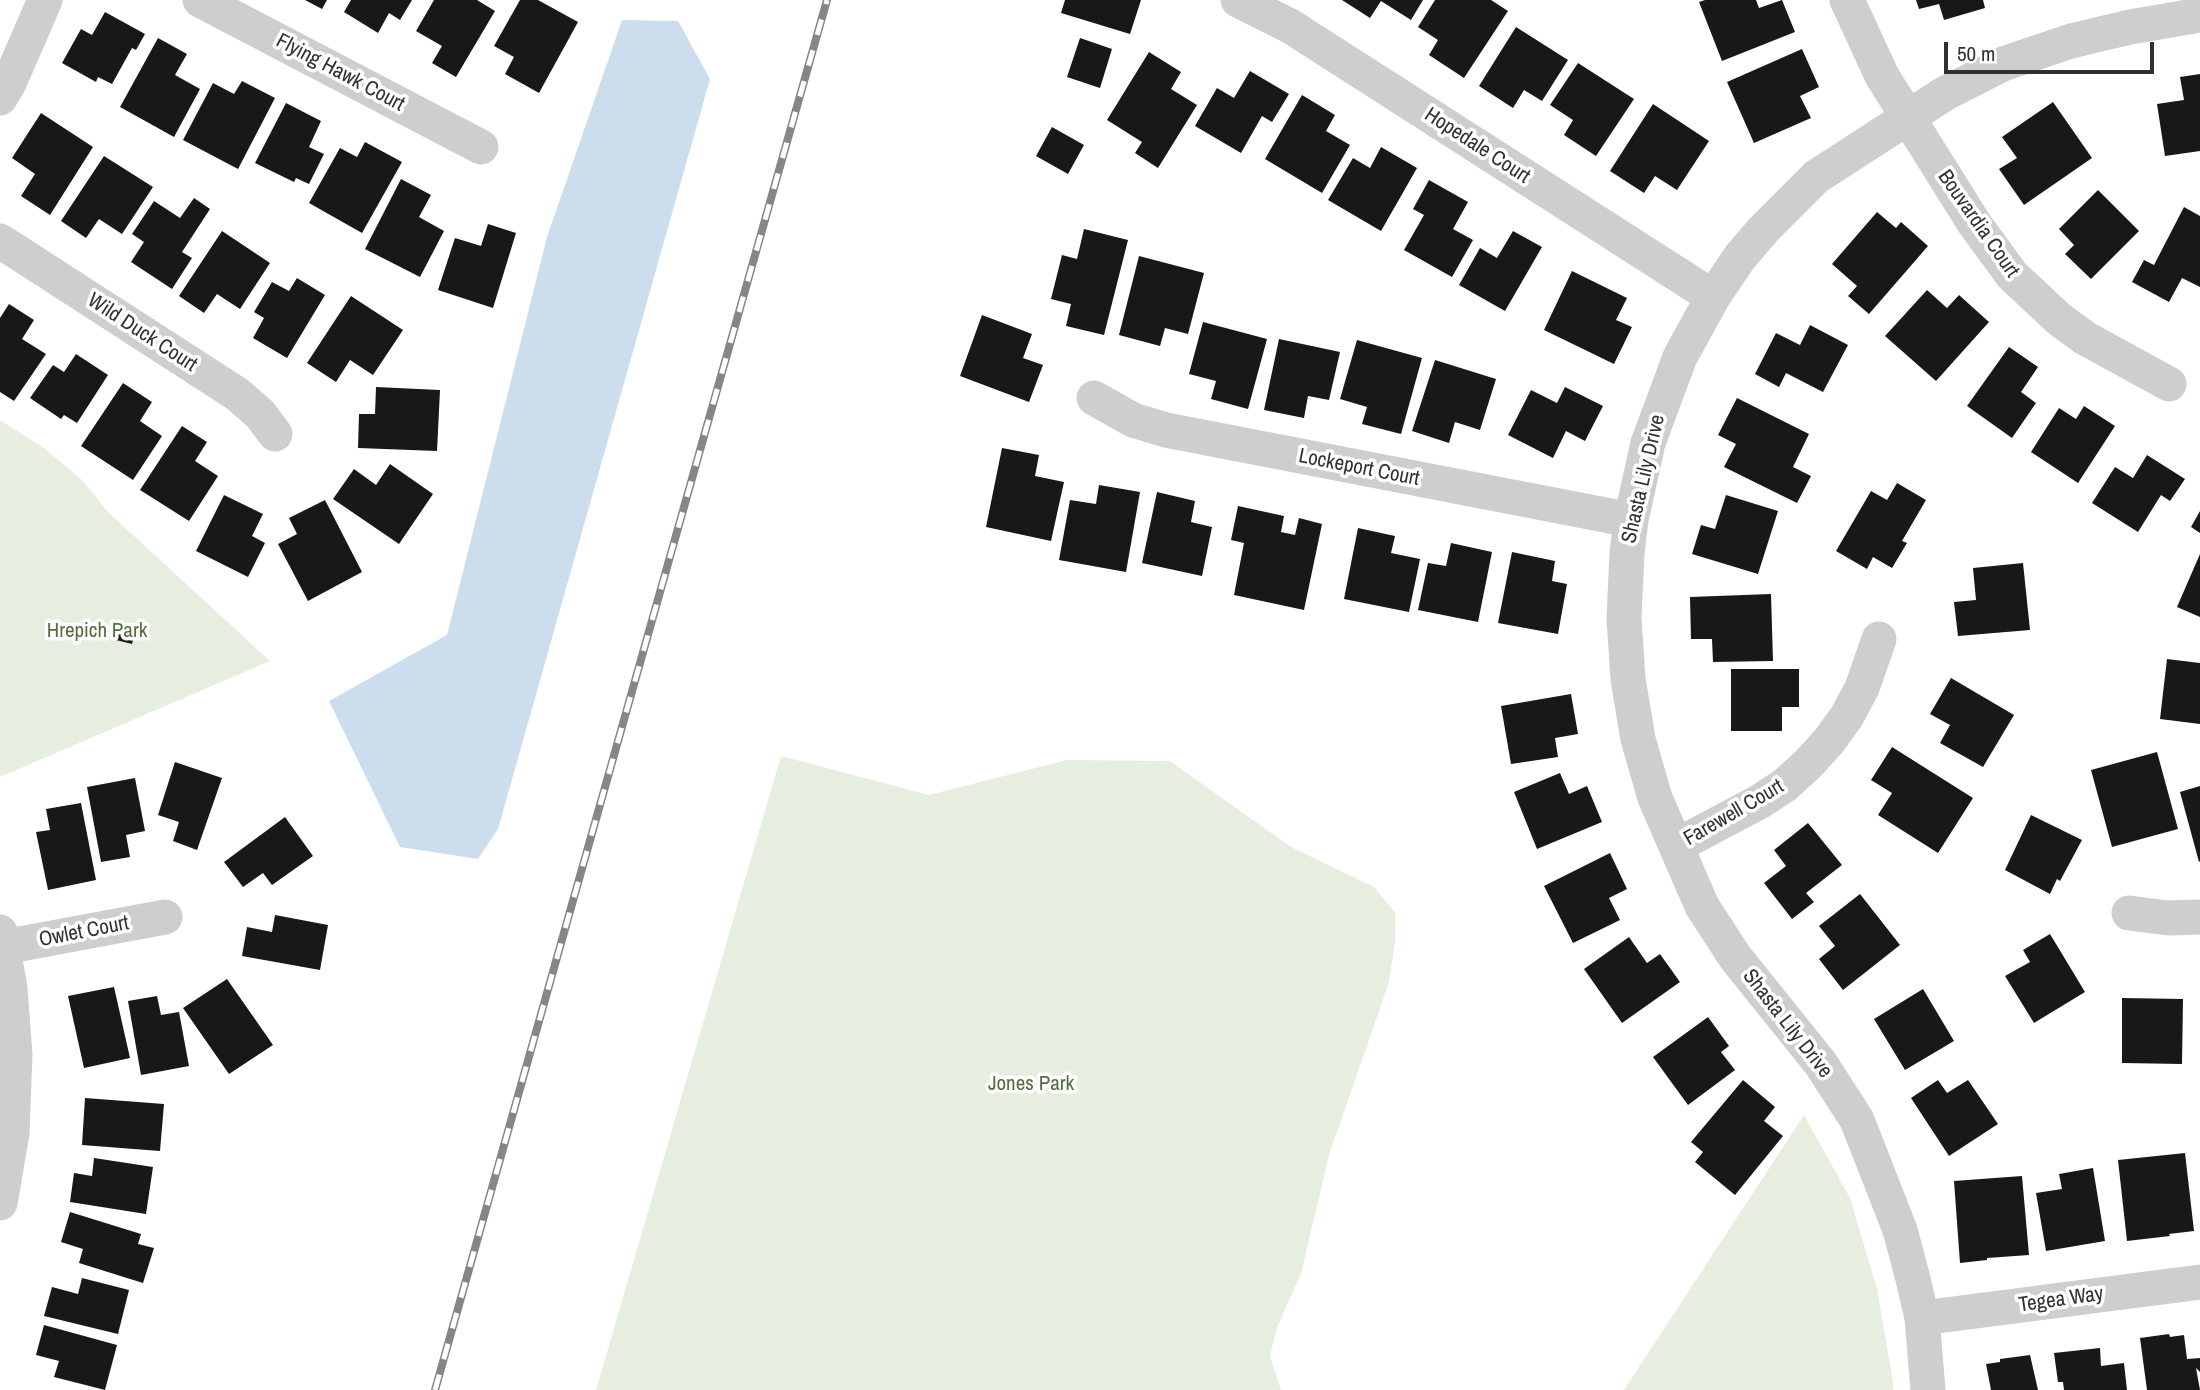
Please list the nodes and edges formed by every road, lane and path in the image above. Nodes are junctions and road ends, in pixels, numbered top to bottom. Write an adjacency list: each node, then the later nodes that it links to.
1 (45, 0): 6 (street)
2 (200, 0): 8 (street, Flying Hawk Court)
3 (1238, 0): 10 (street, Hopedale Court)
4 (1847, 0): 7 (street, Bouvardia Court)
5 (2200, 15): 7 (street, Shasta Lily Drive)
6 (0, 97)
7 (1907, 118): 10 (street, Shasta Lily Drive); 11 (street, Bouvardia Court)
8 (481, 146)
9 (0, 241): 13 (street, Wild Duck Court)
10 (1713, 297): 14 (street, Shasta Lily Drive)
11 (2169, 384)
12 (1094, 398): 14 (street, Lockeport Court)
13 (275, 434)
14 (1631, 520): 16 (street, Shasta Lily Drive)
15 (1879, 639): 16 (street, Farewell Court)
16 (1676, 846): 23 (street, Shasta Lily Drive)
17 (2129, 913): 19 (street)
18 (165, 917): 20 (street, Owlet Court)
19 (2200, 917)
20 (2, 940): 21 (street)
21 (0, 1203)
22 (2200, 1282): 23 (street, Tegea Way)
23 (1922, 1318): 24 (street, Shasta Lily Drive)
24 (1928, 1390)

